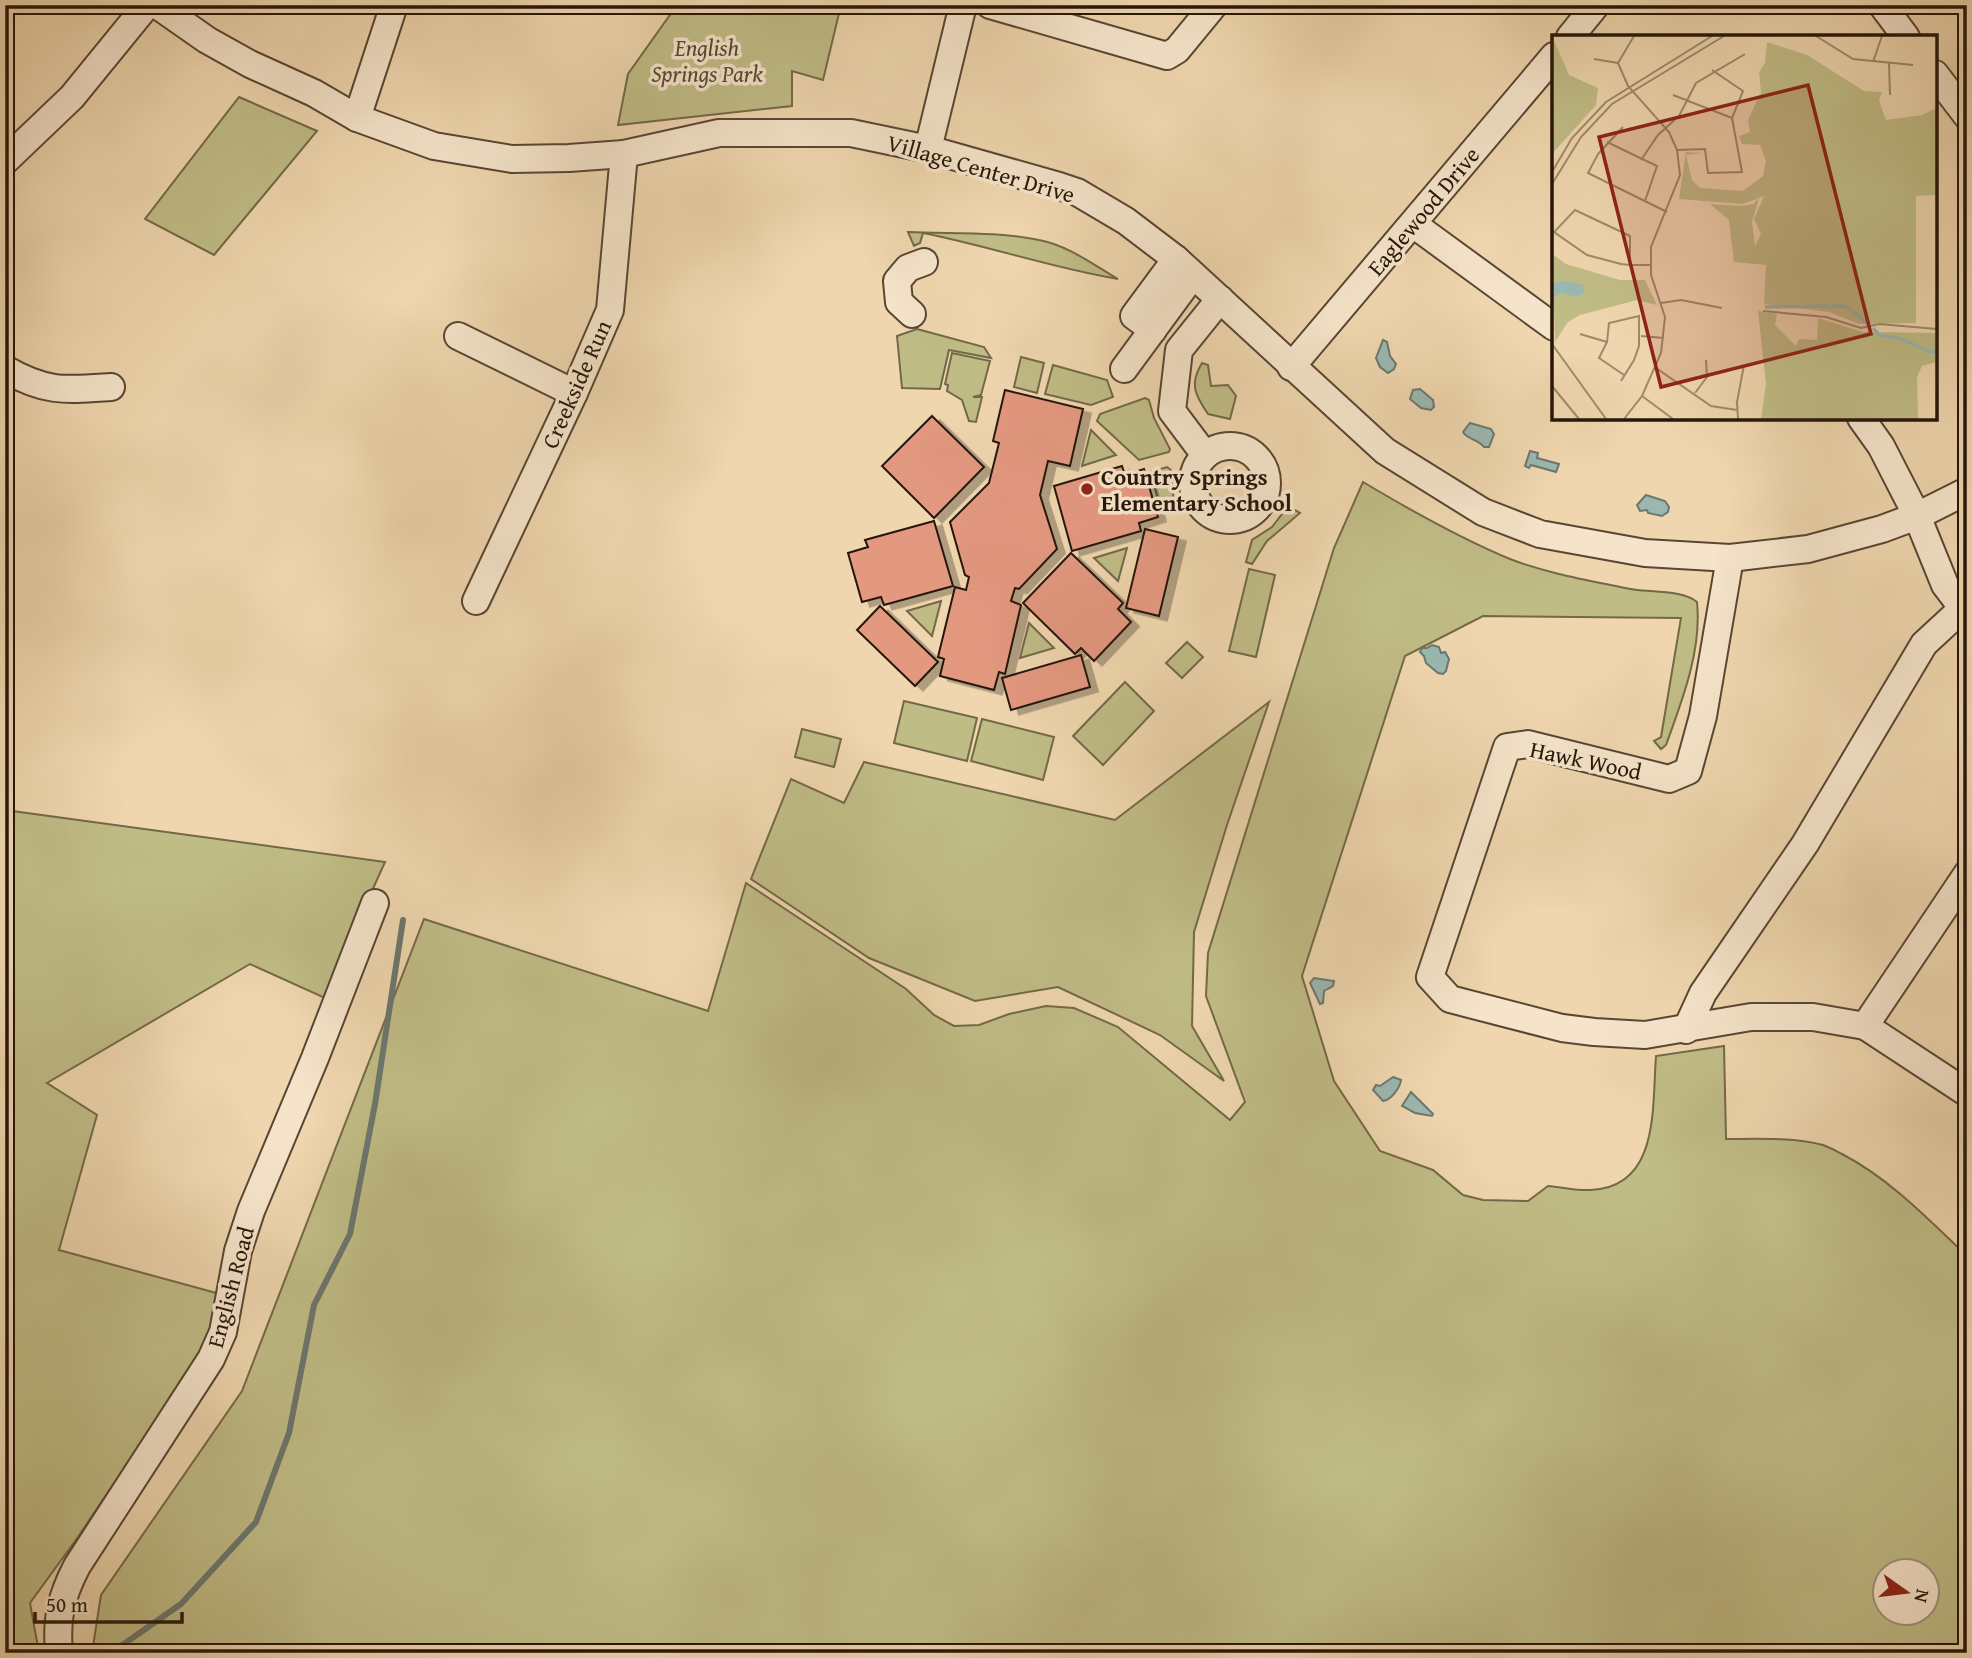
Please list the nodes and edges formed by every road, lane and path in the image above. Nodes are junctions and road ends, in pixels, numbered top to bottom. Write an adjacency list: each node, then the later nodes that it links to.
1 (147, 5): 17 (street)
2 (157, 5): 14 (street, Village Center Drive)
3 (394, 5): 14 (street)
4 (963, 5): 15 (street)
5 (990, 5): 6 (street)
6 (1214, 5)
7 (1596, 5): 9 (street)
8 (1882, 5): 10 (street)
9 (1572, 35)
10 (1904, 35)
11 (1552, 58): 18 (street, Eaglewood Drive)
12 (1937, 77): 13 (street)
13 (1967, 116)
14 (357, 118): 16 (street, Village Center Drive)
15 (928, 149): 16 (street, Village Center Drive); 20 (street, Village Center Drive)
16 (624, 154): 29 (street, Creekside Run)
17 (5, 161)
18 (1413, 224): 23 (street); 25 (street, Eaglewood Drive)
19 (924, 262): 22 (street)
20 (1184, 267): 21 (street, Village Center Drive); 27 (street)
21 (1224, 303): 25 (street, Village Center Drive); 31 (street)
22 (912, 314)
23 (1552, 326)
24 (458, 336): 29 (street)
25 (1291, 366): 34 (street, Village Center Drive)
26 (5, 369): 28 (street)
27 (1124, 369)
28 (111, 387)
29 (574, 393): 35 (street, Creekside Run)
30 (1862, 420): 33 (street)
31 (1209, 453)
32 (1967, 491): 33 (street, Village Center Drive)
33 (1917, 516): 34 (street, Village Center Drive); 36 (street)
34 (1730, 558): 40 (street, Hawk Wood)
35 (476, 601)
36 (1965, 611): 40 (street)
37 (1967, 874): 39 (street)
38 (375, 903): 42 (street, English Road)
39 (1865, 1026): 40 (street); 41 (street)
40 (1686, 1030)
41 (1967, 1093)
42 (59, 1653)

